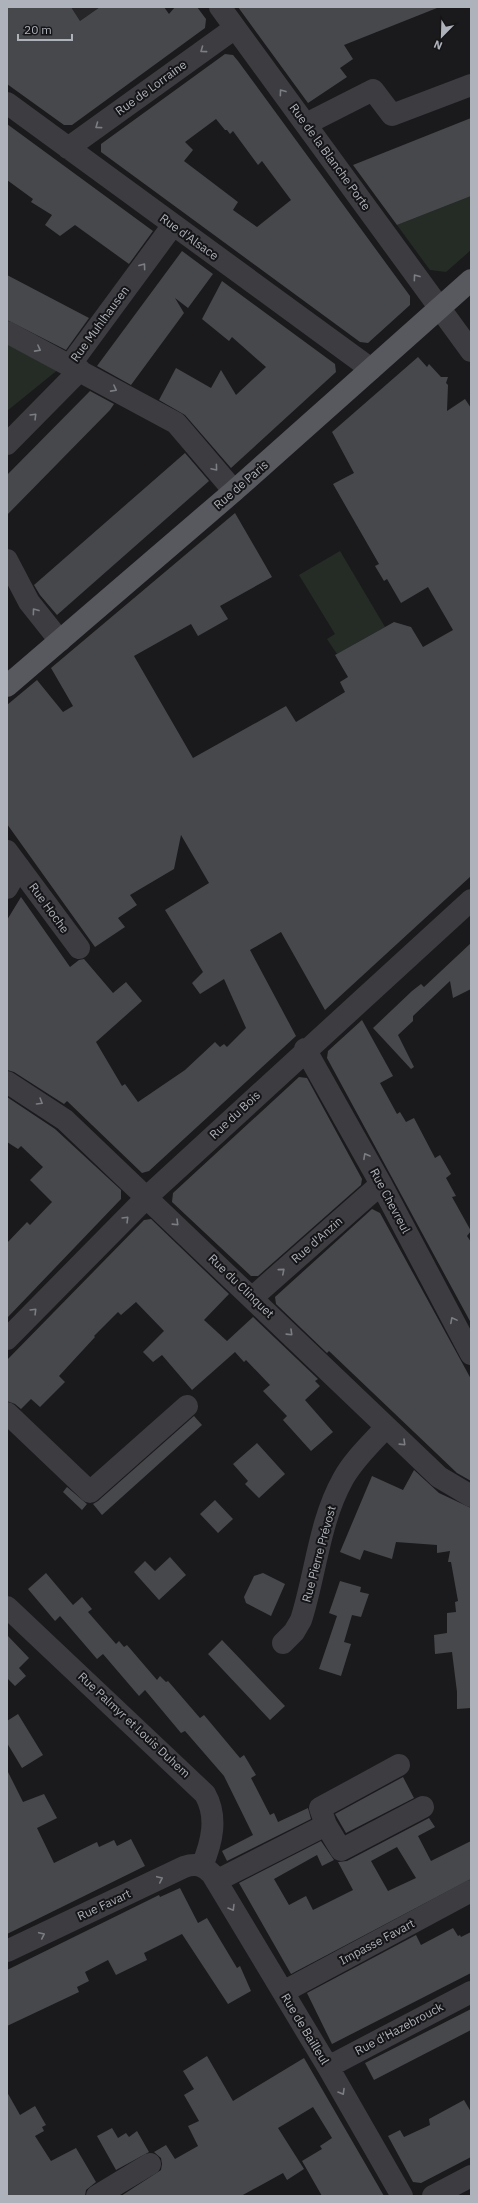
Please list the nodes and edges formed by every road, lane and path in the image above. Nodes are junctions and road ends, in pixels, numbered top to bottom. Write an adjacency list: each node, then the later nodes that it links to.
1 (220, 7): 2 (street, Rue de la Blanche Porte)
2 (235, 28): 5 (street, Rue de la Blanche Porte, one-way to 2); 6 (street, Rue de Lorraine, one-way to 6)
3 (471, 85): 5 (street)
4 (7, 103): 6 (street, Rue d'Alsace)
5 (306, 124): 9 (street, Rue de la Blanche Porte, one-way to 5)
6 (68, 148): 7 (street, Rue d'Alsace)
7 (173, 225): 12 (street, Rue Muhlhausen, one-way to 7); 13 (street, Rue d'Alsace)
8 (471, 280): 9 (main road, Rue de Paris)
9 (439, 308): 11 (street, Rue de la Blanche Porte); 13 (main road, Rue de Paris)
10 (7, 332): 12 (street, Rue Muhlhausen, one-way to 12)
11 (471, 351)
12 (75, 368): 14 (street, one-way to 12); 15 (street, one-way to 15)
13 (371, 369): 15 (main road, Rue de Paris)
14 (7, 444)
15 (234, 491): 17 (main road, Rue de Paris)
16 (7, 560): 17 (street, one-way to 16)
17 (60, 642): 18 (main road, Rue de Paris)
18 (7, 686)
19 (13, 859): 20 (street, Rue Hoche); 22 (street, Rue Hoche)
20 (7, 888)
21 (471, 900): 23 (street, Rue du Bois)
22 (79, 948)
23 (306, 1049): 25 (street, Rue Chevreul, one-way to 23); 26 (street, Rue du Bois)
24 (7, 1082): 26 (street, Rue du Clinquet, one-way to 26)
25 (382, 1184): 27 (street, Rue d'Anzin, one-way to 25); 29 (street, Rue Chevreul, one-way to 25)
26 (148, 1196): 27 (street, Rue du Clinquet, one-way to 27); 28 (street, Rue du Bois, one-way to 26)
27 (253, 1297): 32 (street, Rue du Clinquet, one-way to 32)
28 (7, 1339)
29 (471, 1354)
30 (187, 1406): 31 (street)
31 (7, 1413)
32 (386, 1427): 33 (street, Rue du Clinquet, one-way to 33); 35 (street, Rue Pierre Prévost)
33 (471, 1496)
34 (7, 1607): 39 (street, Rue Palmyr et Louis Duhem)
35 (283, 1643)
36 (398, 1765): 38 (street)
37 (423, 1807): 38 (street)
38 (326, 1825): 39 (street)
39 (209, 1874): 41 (street, Rue Favart, one-way to 39); 42 (street, Rue de Bailleul, one-way to 42)
40 (471, 1891): 42 (street, Impasse Favart)
41 (7, 1951)
42 (283, 1992): 44 (street, Rue de Bailleul)
43 (471, 1992): 44 (street, Rue d'Hazebrouck)
44 (328, 2067): 48 (street, Rue de Bailleul, one-way to 48)
45 (150, 2164): 47 (street)
46 (471, 2176): 49 (street)
47 (97, 2196)
48 (402, 2196)
49 (433, 2196)

